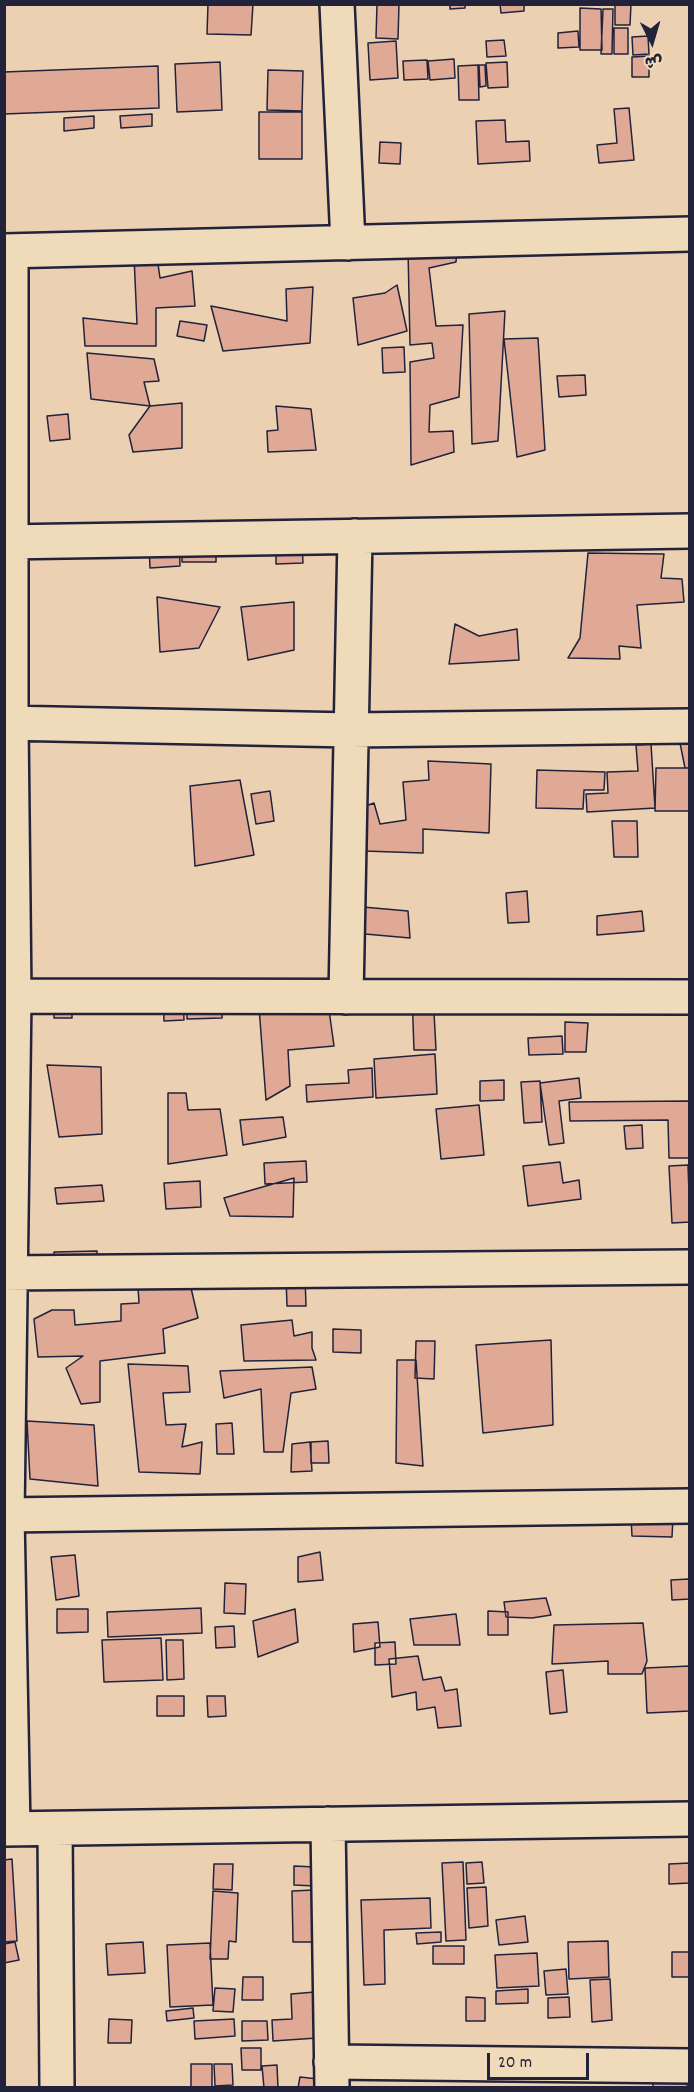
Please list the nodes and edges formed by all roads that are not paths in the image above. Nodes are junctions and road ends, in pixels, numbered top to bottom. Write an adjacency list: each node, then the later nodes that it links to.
1 (337, 4): 3 (street)
2 (690, 234): 3 (street)
3 (348, 243): 4 (street)
4 (8, 251): 7 (street)
5 (690, 531): 6 (street)
6 (355, 536): 7 (street); 10 (street)
7 (8, 542): 8 (street)
8 (8, 723): 10 (street); 11 (street)
9 (690, 726): 10 (street)
10 (351, 730): 12 (street)
11 (9, 996): 12 (street); 15 (street)
12 (346, 997): 13 (street)
13 (690, 997)
14 (690, 1267): 15 (street)
15 (7, 1273): 17 (street)
16 (690, 1506): 17 (street)
17 (6, 1515): 21 (street)
18 (690, 1819): 19 (street)
19 (328, 1824): 20 (street); 23 (street)
20 (55, 1828): 21 (street); 25 (street)
21 (9, 1829)
22 (690, 2066): 24 (street)
23 (332, 2075): 24 (street)
24 (534, 2076)
25 (57, 2088)

